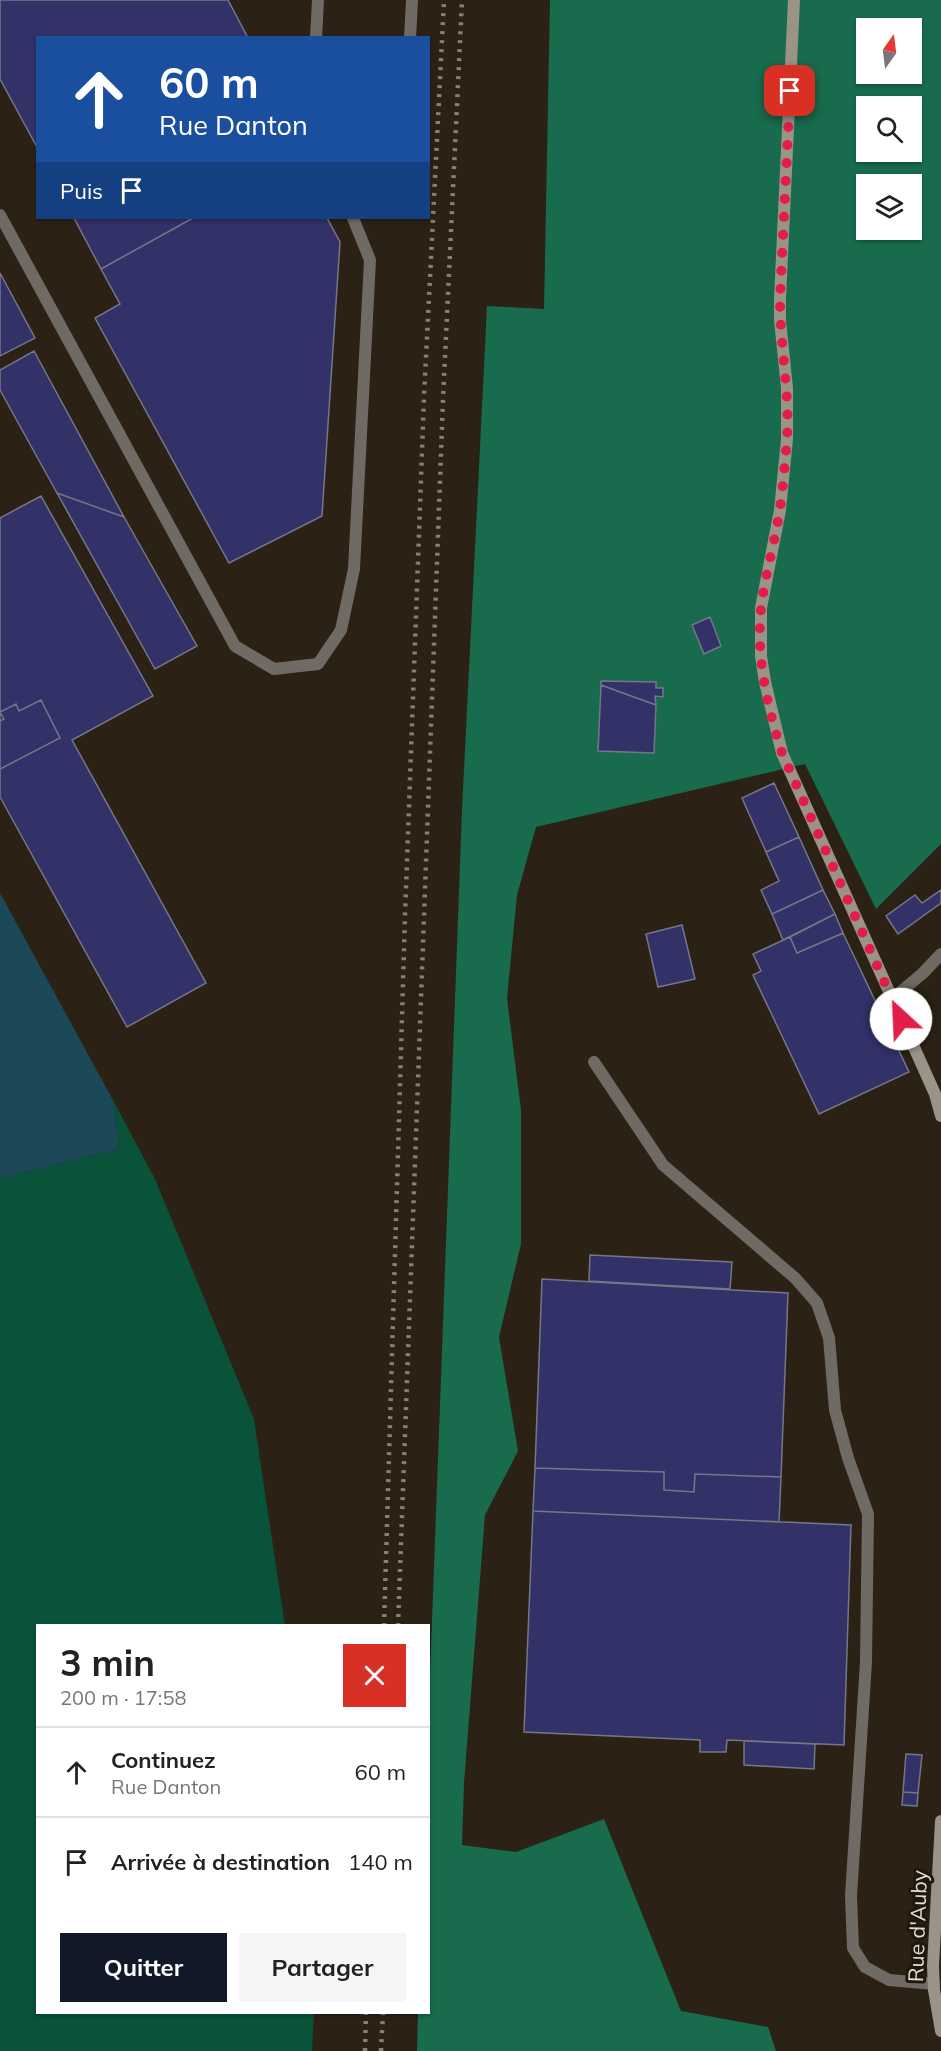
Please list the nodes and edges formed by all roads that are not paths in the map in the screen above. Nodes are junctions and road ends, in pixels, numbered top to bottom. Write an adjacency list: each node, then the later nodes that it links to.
1 (318, 0): 4 (lane)
2 (412, 0): 5 (lane)
3 (794, 0): 9 (street)
4 (316, 36)
5 (410, 36)
6 (0, 215): 7 (lane)
7 (353, 219)
8 (941, 954): 9 (lane)
9 (891, 999): 11 (street)
10 (594, 1062): 13 (lane)
11 (941, 1116)
12 (941, 1821): 13 (street, Rue d'Auby)
13 (934, 1984): 14 (street, Rue d'Auby)
14 (941, 2031)

